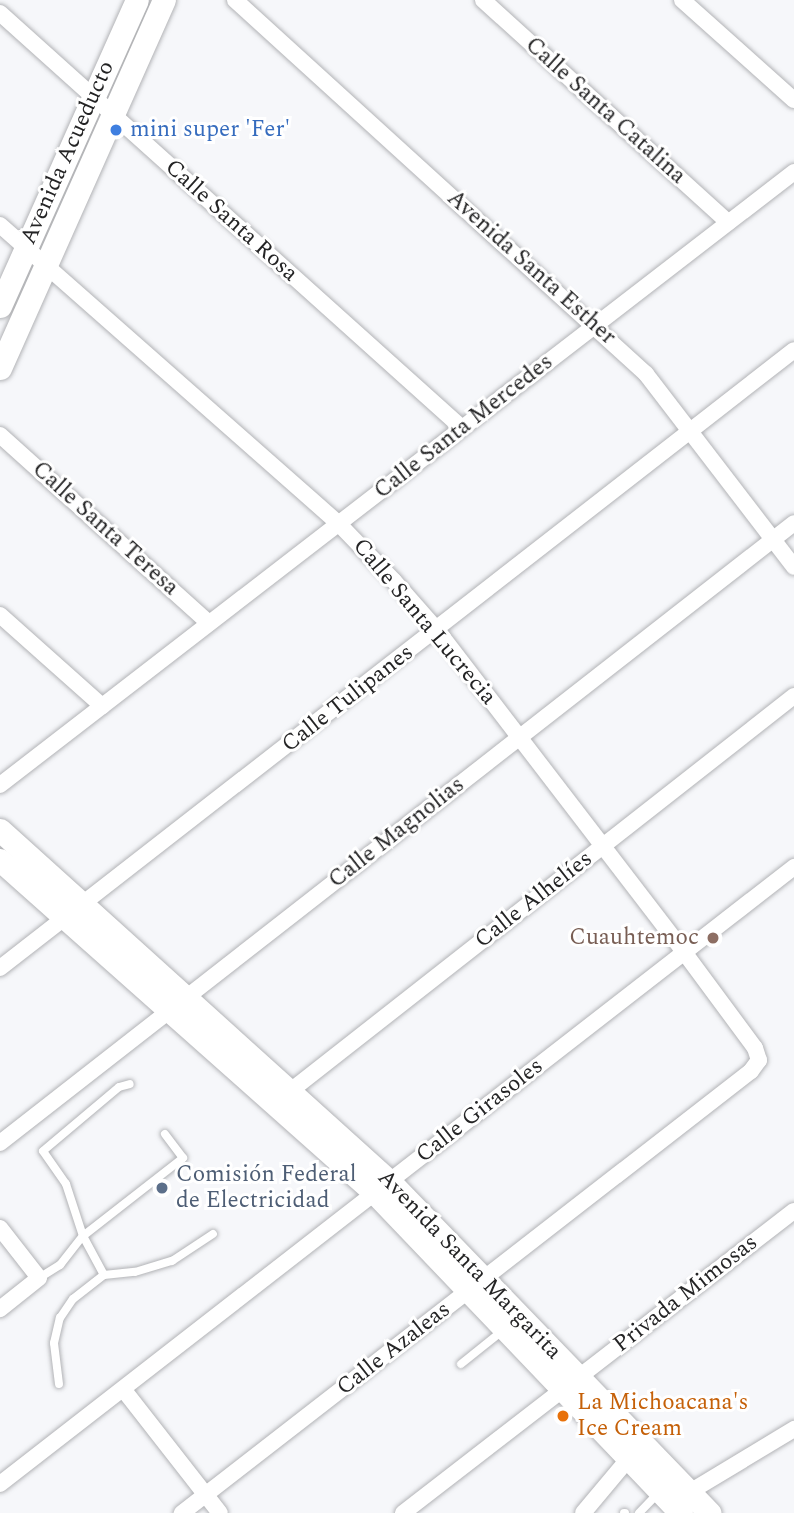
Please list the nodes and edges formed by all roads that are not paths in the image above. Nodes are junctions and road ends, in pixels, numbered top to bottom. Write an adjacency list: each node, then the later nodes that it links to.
1 (137, 0): 7 (main road, Avenida Acueducto)
2 (164, 0): 9 (main road, Avenida Acueducto)
3 (236, 0): 16 (street, Avenida Santa Esther)
4 (483, 0): 11 (street, Calle Santa Catalina)
5 (682, 0): 8 (street)
6 (0, 13): 7 (street, Calle Santa Rosa)
7 (93, 97): 9 (street, Calle Santa Rosa); 13 (main road, Avenida Acueducto)
8 (794, 100)
9 (113, 115): 14 (main road, Avenida Acueducto); 19 (street, Calle Santa Rosa)
10 (794, 172): 11 (street, Calle Santa Mercedes)
11 (728, 222): 16 (street, Calle Santa Mercedes)
12 (0, 225): 13 (street, Calle Santa Lucrecia)
13 (26, 248): 14 (street, Calle Santa Lucrecia); 15 (main road, Avenida Acueducto)
14 (46, 266): 18 (main road, Avenida Acueducto); 23 (street, Calle Santa Lucrecia)
15 (0, 306)
16 (595, 326): 19 (street, Calle Santa Mercedes); 20 (street, Avenida Santa Esther)
17 (794, 350): 20 (street, Calle Tulipanes)
18 (0, 368)
19 (462, 428): 23 (street, Calle Santa Mercedes)
20 (691, 433): 24 (street, Avenida Santa Esther); 28 (street, Calle Tulipanes)
21 (0, 435): 27 (street, Calle Santa Teresa)
22 (794, 523): 24 (street, Calle Magnolias)
23 (339, 524): 27 (street, Calle Santa Mercedes); 28 (street, Calle Santa Lucrecia)
24 (773, 540): 25 (street, Avenida Santa Esther); 31 (street, Calle Magnolias)
25 (794, 567)
26 (0, 615): 30 (street)
27 (209, 623): 30 (street, Calle Santa Mercedes)
28 (437, 630): 31 (street, Calle Santa Lucrecia); 37 (street, Calle Tulipanes)
29 (794, 696): 34 (street, Calle Alhelíes)
30 (102, 706): 32 (street, Calle Santa Mercedes)
31 (519, 738): 34 (street, Calle Santa Lucrecia); 40 (street, Calle Magnolias)
32 (0, 785)
33 (0, 830): 37 (main road, Avenida Santa Margarita)
34 (602, 846): 38 (street, Calle Santa Lucrecia); 43 (street, Calle Alhelíes)
35 (0, 860): 37 (main road, Avenida Santa Margarita)
36 (794, 867): 38 (street, Calle Girasoles)
37 (74, 911): 39 (street, Calle Tulipanes); 40 (main road, Avenida Santa Margarita)
38 (684, 953): 41 (street, Calle Santa Lucrecia); 46 (street, Calle Girasoles)
39 (0, 968)
40 (178, 1004): 43 (main road, Avenida Santa Margarita); 45 (street, Calle Magnolias)
41 (755, 1048): 53 (street, Calle Azaleas)
42 (130, 1084): 50 (lane)
43 (282, 1098): 46 (main road, Avenida Santa Margarita)
44 (165, 1134): 50 (lane)
45 (0, 1143)
46 (382, 1188): 53 (main road, Avenida Santa Margarita); 59 (street, Calle Girasoles)
47 (793, 1211): 57 (street, Privada Mimosas)
48 (0, 1227): 52 (street)
49 (212, 1234): 51 (lane)
50 (83, 1236): 51 (lane); 52 (lane)
51 (104, 1275): 58 (lane)
52 (39, 1278): 54 (street)
53 (477, 1286): 55 (main road, Avenida Santa Margarita); 57 (main road, Avenida Santa Margarita); 63 (street, Calle Azaleas)
54 (0, 1309)
55 (505, 1329): 56 (lane); 57 (main road, Avenida Santa Margarita)
56 (461, 1364)
57 (571, 1383): 61 (main road, Avenida Santa Margarita); 64 (main road, Avenida Santa Margarita); 67 (street, Privada Mimosas)
58 (59, 1384)
59 (123, 1389): 62 (street, Calle Girasoles); 63 (street)
60 (794, 1429): 64 (street)
61 (629, 1458): 64 (main road, Avenida Santa Margarita); 68 (street)
62 (0, 1484)
63 (206, 1494): 65 (street, Calle Azaleas); 66 (street)
64 (676, 1500): 69 (lane); 70 (main road, Avenida Santa Margarita)
65 (182, 1513)
66 (220, 1513)
67 (403, 1513)
68 (583, 1513)
69 (639, 1513)
70 (710, 1513)

